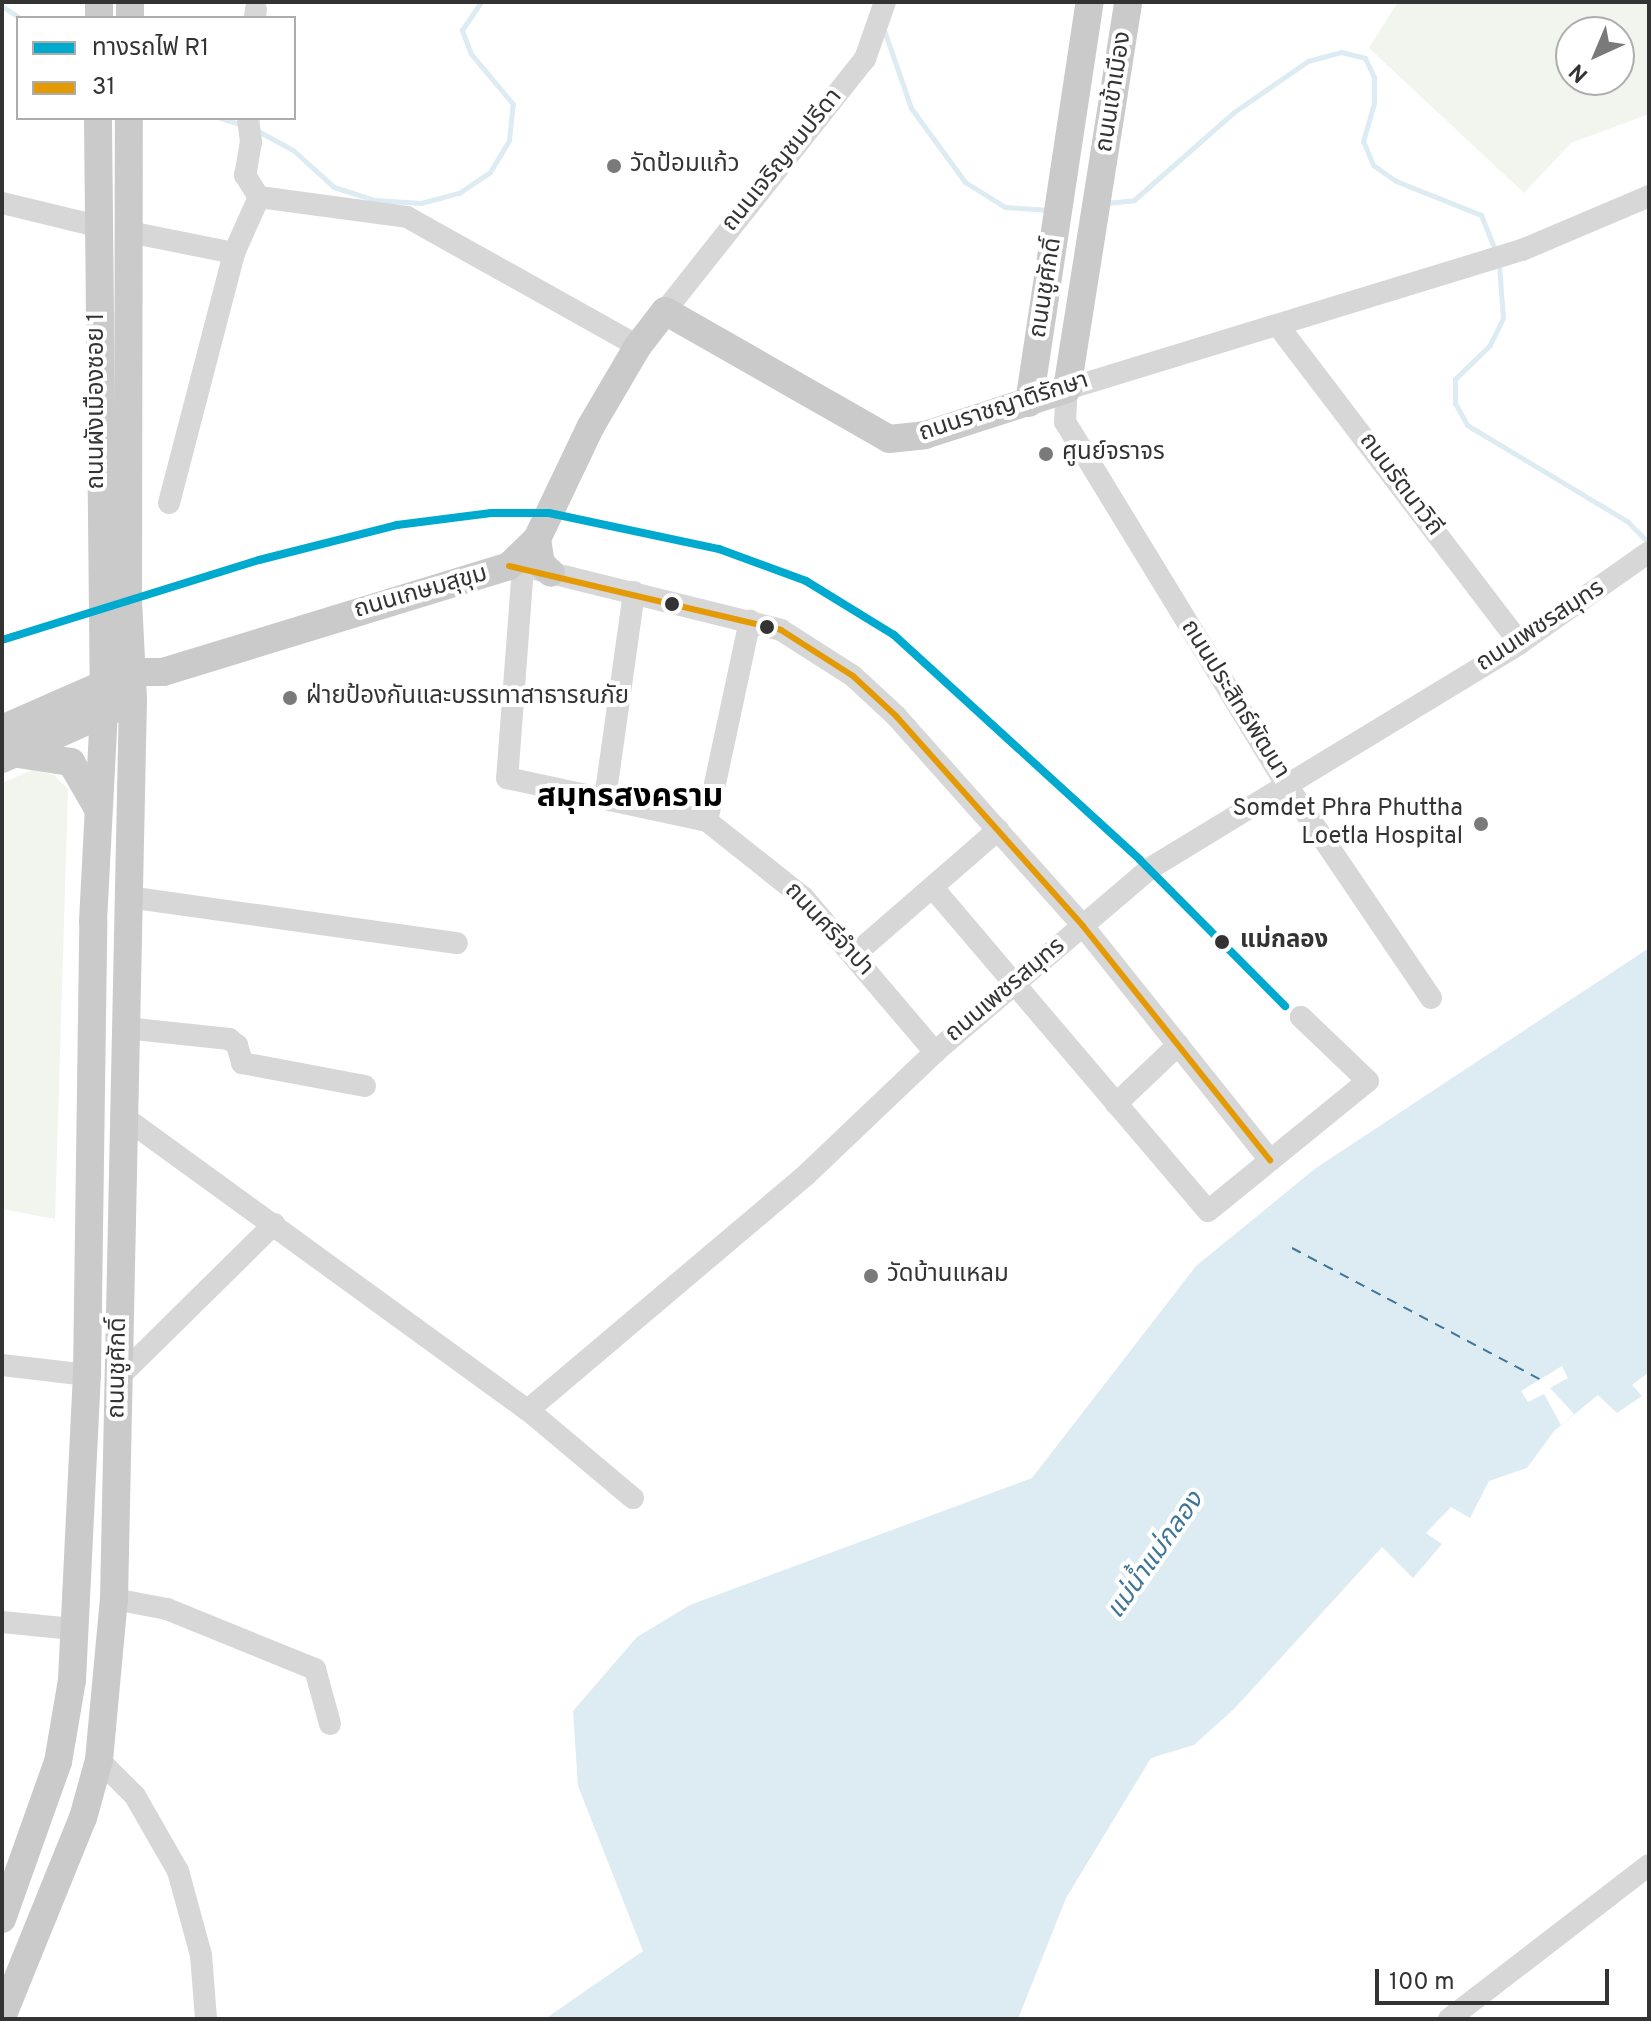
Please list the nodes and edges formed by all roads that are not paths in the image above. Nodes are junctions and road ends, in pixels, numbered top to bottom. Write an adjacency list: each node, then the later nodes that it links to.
1 (885, 2): 15 (street, ถนนเจริญชมปรีดา)
2 (1090, 2): 7 (main road, ถนนเข้าเมือง)
3 (1128, 2): 8 (main road, ถนนเข้าเมือง)
4 (98, 120): 12 (main road, ถนนผังเมืองซอย 1)
5 (248, 120): 10 (street)
6 (129, 126): 13 (main road, ถนนผังเมืองซอย 1)
7 (1065, 174): 19 (main road, ถนนชูศักดิ์)
8 (1101, 182): 18 (main road, ถนนชูศักดิ์)
9 (1649, 196): 16 (street, ถนนราชญาติรักษา)
10 (259, 197): 14 (street); 17 (street)
11 (2, 203): 12 (street)
12 (97, 226): 23 (main road, ถนนผังเมืองซอย 1)
13 (129, 232): 14 (street); 24 (main road, ถนนผังเมืองซอย 1)
14 (234, 253): 20 (street)
15 (665, 311): 17 (main road); 19 (main road, ถนนราชญาติรักษา)
16 (1279, 327): 18 (street, ถนนราชญาติรักษา); 29 (street, ถนนรัตนาวิถี)
17 (638, 346): 21 (main road)
18 (1067, 389): 19 (main road, ถนนราชญาติรักษา); 34 (street, ถนนประสิทธ์พัฒนา)
19 (1029, 403)
20 (169, 503)
21 (537, 539): 25 (main road); 26 (main road)
22 (1646, 554): 29 (street, ถนนเพชรสมุทร)
23 (99, 562): 24 (main road); 30 (main road, ถนนผังเมืองซอย 1)
24 (128, 562): 31 (main road, ถนนผังเมืองซอย 1)
25 (516, 566): 26 (street, ถนนเกษมสุขุม); 31 (main road, ถนนเกษมสุขุม); 35 (street, ถนนศรีจำปา)
26 (551, 573): 27 (street, ถนนเกษมสุขุม)
27 (634, 592): 28 (street, ถนนเกษมสุขุม); 35 (street)
28 (750, 621): 37 (street); 38 (street, ถนนเกษมสุขุม)
29 (1520, 643): 34 (street, ถนนเพชรสมุทร)
30 (102, 684): 31 (main road); 32 (main road, ถนนผังเมืองซอย 1); 33 (main road)
31 (133, 686): 32 (main road); 40 (main road, ถนนชูศักดิ์)
32 (104, 713): 33 (main road); 36 (main road, ถนนชูศักดิ์)
33 (6, 747): 36 (main road)
34 (1286, 784): 42 (street, ถนนเพชรสมุทร); 46 (street, ถนนประสิทธ์พัฒนา)
35 (605, 799): 37 (street, ถนนศรีจำปา)
36 (99, 812): 41 (main road, ถนนชูศักดิ์)
37 (707, 821): 44 (street, ถนนศรีจำปา)
38 (998, 830): 39 (street); 42 (street, ถนนเกษมสุขุม)
39 (933, 888): 44 (street); 45 (street)
40 (128, 910): 41 (main road); 43 (street); 48 (main road, ถนนชูศักดิ์)
41 (93, 921): 57 (main road, ถนนชูศักดิ์)
42 (1083, 926): 45 (street, ถนนเพชรสมุทร); 49 (street, ถนนเกษมสุขุม)
43 (457, 943)
44 (854, 955): 50 (street, ถนนศรีจำปา)
45 (1012, 984): 50 (street, ถนนเพชรสมุทร); 52 (street)
46 (1431, 998)
47 (1301, 1017): 54 (street)
48 (125, 1028): 51 (street); 53 (main road, ถนนชูศักดิ์)
49 (1178, 1045): 52 (street); 54 (street, ถนนเกษมสุขุม)
50 (935, 1052): 59 (street, ถนนเพชรสมุทร)
51 (365, 1086)
52 (1116, 1104): 54 (street)
53 (124, 1117): 55 (street); 58 (main road, ถนนชูศักดิ์)
54 (1270, 1160)
55 (274, 1224): 58 (street); 59 (street)
56 (2, 1365): 57 (street)
57 (87, 1375): 63 (main road, ถนนชูศักดิ์)
58 (119, 1377): 61 (main road, ถนนชูศักดิ์)
59 (528, 1410): 60 (street)
60 (633, 1498)
61 (114, 1599): 64 (street); 65 (main road, ถนนชูศักดิ์)
62 (2, 1622): 63 (street)
63 (73, 1629): 67 (main road, ถนนชูศักดิ์)
64 (330, 1724)
65 (99, 1760): 68 (main road, ถนนชูศักดิ์); 69 (street)
66 (1649, 1865): 70 (street)
67 (2, 1919)
68 (2, 2017)
69 (206, 2019)
70 (1449, 2019)

